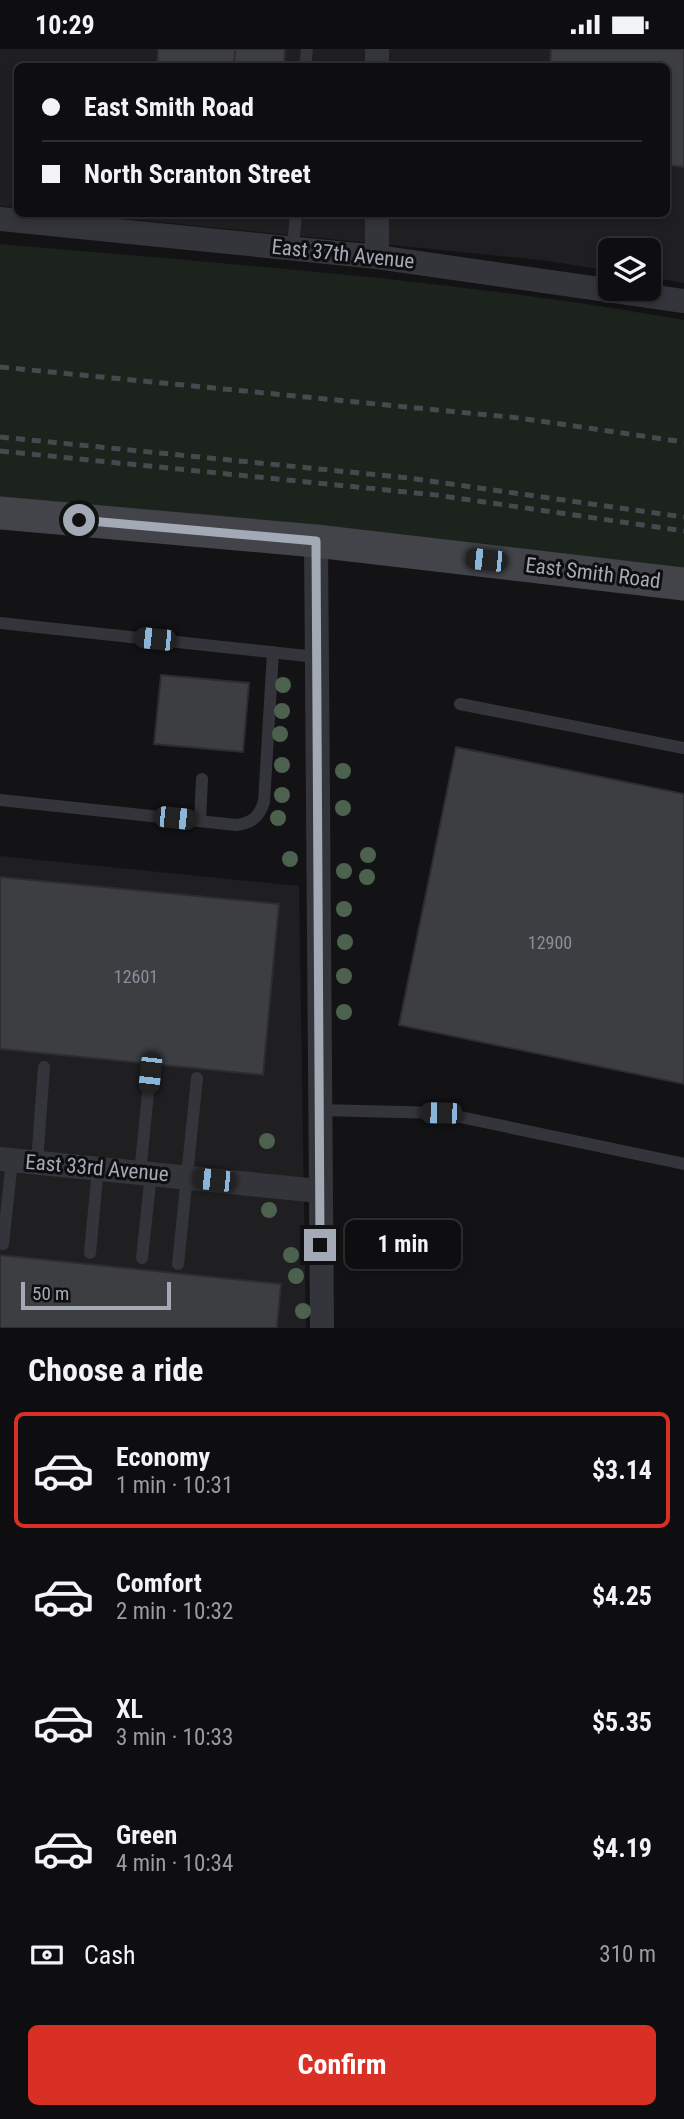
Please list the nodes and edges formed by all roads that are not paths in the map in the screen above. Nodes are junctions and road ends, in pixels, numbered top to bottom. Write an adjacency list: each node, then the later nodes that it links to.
1 (296, 217): 4 (lane)
2 (377, 217): 5 (street)
3 (0, 219): 4 (street, East 37th Avenue)
4 (293, 248): 5 (street, East 37th Avenue)
5 (377, 257): 6 (street, East 37th Avenue)
6 (684, 301)
7 (0, 513): 8 (street, East Smith Road)
8 (316, 541): 9 (street, East Smith Road); 12 (street)
9 (684, 584)
10 (0, 623): 11 (lane)
11 (273, 652): 12 (lane); 17 (lane)
12 (317, 657): 21 (street)
13 (460, 704): 14 (lane)
14 (684, 748)
15 (202, 779): 17 (lane)
16 (0, 800): 17 (lane)
17 (200, 821)
18 (44, 1067): 22 (lane)
19 (150, 1073): 25 (lane)
20 (197, 1078): 26 (lane)
21 (318, 1110): 23 (lane); 27 (street)
22 (16, 1161): 24 (street, East 33rd Avenue); 28 (lane)
23 (684, 1164)
24 (98, 1168): 25 (street, East 33rd Avenue); 29 (lane)
25 (145, 1173): 26 (street, East 33rd Avenue); 30 (lane)
26 (188, 1177): 27 (street, East 33rd Avenue); 31 (lane)
27 (319, 1191): 32 (street)
28 (3, 1244)
29 (90, 1253)
30 (142, 1258)
31 (178, 1264)
32 (322, 1328)

